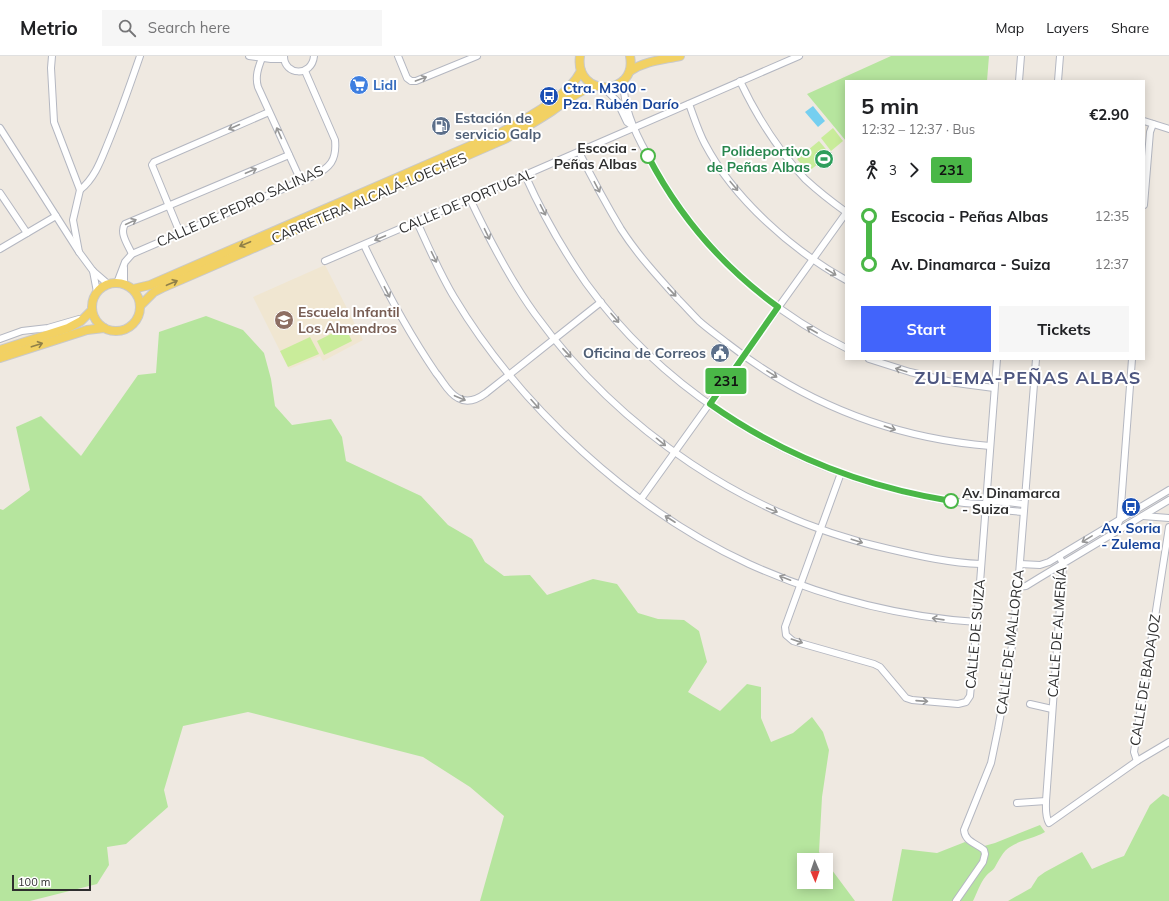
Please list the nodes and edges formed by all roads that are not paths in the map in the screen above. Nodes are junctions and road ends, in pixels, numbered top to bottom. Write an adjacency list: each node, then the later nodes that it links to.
1 (52, 56): 35 (street)
2 (140, 56): 35 (street)
3 (249, 56): 14 (street)
4 (314, 56): 15 (street)
5 (398, 56): 6 (street, one-way to 6)
6 (477, 56)
7 (580, 56): 16 (main road)
8 (630, 56): 17 (main road)
9 (680, 56): 17 (main road)
10 (798, 56): 21 (street, CALLE DE PORTUGAL)
11 (1021, 56): 19 (street)
12 (1060, 56): 20 (street)
13 (284, 57): 14 (street); 15 (street)
14 (262, 58): 25 (street)
15 (305, 71): 34 (street, CALLE DE PEDRO SALINAS)
16 (581, 71): 22 (main road); 55 (main road, CARRETERA ALCALÁ-LOECHES, one-way to 55)
17 (630, 71): 18 (main road)
18 (624, 80): 23 (main road); 28 (street)
19 (1019, 80)
20 (1058, 80)
21 (740, 81): 24 (street, CALLE DE PORTUGAL); 40 (street)
22 (595, 86): 23 (main road); 58 (main road, CARRETERA ALCALÁ-LOECHES, one-way to 22)
23 (604, 88): 28 (street)
24 (689, 104): 28 (street, CALLE DE PORTUGAL); 50 (street, one-way to 50)
25 (269, 112): 32 (street, one-way to 25); 39 (street, one-way to 39)
26 (1145, 121): 27 (street)
27 (1153, 124): 30 (street); 37 (street)
28 (634, 127): 31 (street, CALLE DE PORTUGAL); 59 (street)
29 (0, 128): 42 (street)
30 (1169, 129)
31 (579, 152): 33 (street, CALLE DE PORTUGAL); 67 (street, one-way to 67)
32 (289, 155): 34 (street); 39 (street, one-way to 32)
33 (525, 175): 38 (street, CALLE DE PORTUGAL); 57 (street, one-way to 57)
34 (301, 181): 45 (street, CALLE DE PEDRO SALINAS)
35 (80, 190): 48 (street)
36 (0, 193): 44 (street)
37 (1145, 193)
38 (470, 199): 43 (street, CALLE DE PORTUGAL); 64 (street, one-way to 64)
39 (169, 206): 45 (street); 49 (street, one-way to 39)
40 (845, 212)
41 (845, 214): 50 (street)
42 (56, 216): 44 (street); 48 (street)
43 (418, 222): 46 (street, CALLE DE PORTUGAL, one-way to 46); 73 (street, one-way to 73)
44 (27, 233): 47 (street)
45 (180, 233): 49 (street, CALLE DE PEDRO SALINAS)
46 (364, 244): 51 (street, CALLE DE PORTUGAL); 73 (street, one-way to 73)
47 (0, 249)
48 (79, 252): 52 (street)
49 (132, 254): 54 (street, CALLE DE PEDRO SALINAS)
50 (812, 259): 53 (street, one-way to 53); 59 (street)
51 (324, 261)
52 (93, 271): 54 (street); 56 (street)
53 (845, 279)
54 (116, 284): 55 (main road); 56 (main road)
55 (133, 289): 58 (main road)
56 (97, 292): 60 (main road)
57 (601, 302): 64 (street); 75 (street, one-way to 75)
58 (140, 306): 62 (main road)
59 (778, 307): 65 (street, one-way to 59); 67 (street)
60 (92, 310): 61 (main road); 62 (main road)
61 (86, 317): 63 (street); 66 (main road)
62 (104, 328): 68 (main road, one-way to 62)
63 (0, 339)
64 (554, 339): 73 (street); 77 (street, one-way to 77)
65 (845, 347)
66 (0, 350)
67 (744, 356): 75 (street); 76 (street, one-way to 76)
68 (0, 358)
69 (872, 360): 74 (street, one-way to 69)
70 (997, 360): 74 (street, CALLE DE SUIZA)
71 (1036, 360): 83 (street, CALLE DE MALLORCA)
72 (1132, 360): 87 (street)
73 (510, 375): 80 (street, one-way to 80)
74 (994, 388): 76 (street, CALLE DE SUIZA)
75 (710, 404): 77 (street); 78 (street)
76 (990, 446): 82 (street, CALLE DE SUIZA)
77 (675, 453): 80 (street); 90 (street, one-way to 90)
78 (841, 473): 82 (street); 90 (street, CALLE DE SUIZA)
79 (1169, 490): 87 (street)
80 (641, 499): 96 (street, one-way to 80)
81 (1169, 500): 85 (street)
82 (986, 504): 83 (street); 84 (street); 93 (street, CALLE DE SUIZA)
83 (1024, 504): 84 (street, CALLE DE MALLORCA)
84 (1023, 512): 94 (street, CALLE DE MALLORCA)
85 (1143, 516): 86 (street); 88 (street)
86 (1169, 518)
87 (1120, 519): 88 (street); 91 (street); 92 (street, one-way to 92)
88 (1130, 523): 91 (street)
89 (1169, 527): 102 (street, CALLE DE BADAJOZ)
90 (820, 529): 93 (street, one-way to 93); 96 (street, CALLE DE SUIZA)
91 (1115, 532): 95 (street)
92 (1059, 556): 94 (street); 95 (street, CALLE DE ALMERÍA)
93 (981, 564): 98 (street, CALLE DE SUIZA)
94 (1020, 564): 97 (street, CALLE DE MALLORCA)
95 (1063, 564): 97 (street); 100 (street, CALLE DE ALMERÍA)
96 (800, 584): 98 (street, one-way to 96); 98 (street, CALLE DE SUIZA, one-way to 98)
97 (1018, 587): 105 (street, CALLE DE MALLORCA)
98 (977, 622)
99 (1030, 704): 100 (street, CALLE DE ALMERÍA)
100 (1052, 709): 103 (street, CALLE DE ALMERÍA)
101 (1169, 742): 102 (street)
102 (1137, 761): 103 (street, CALLE DE ALMERÍA)
103 (1046, 801): 104 (street)
104 (1017, 803)
105 (956, 901)

